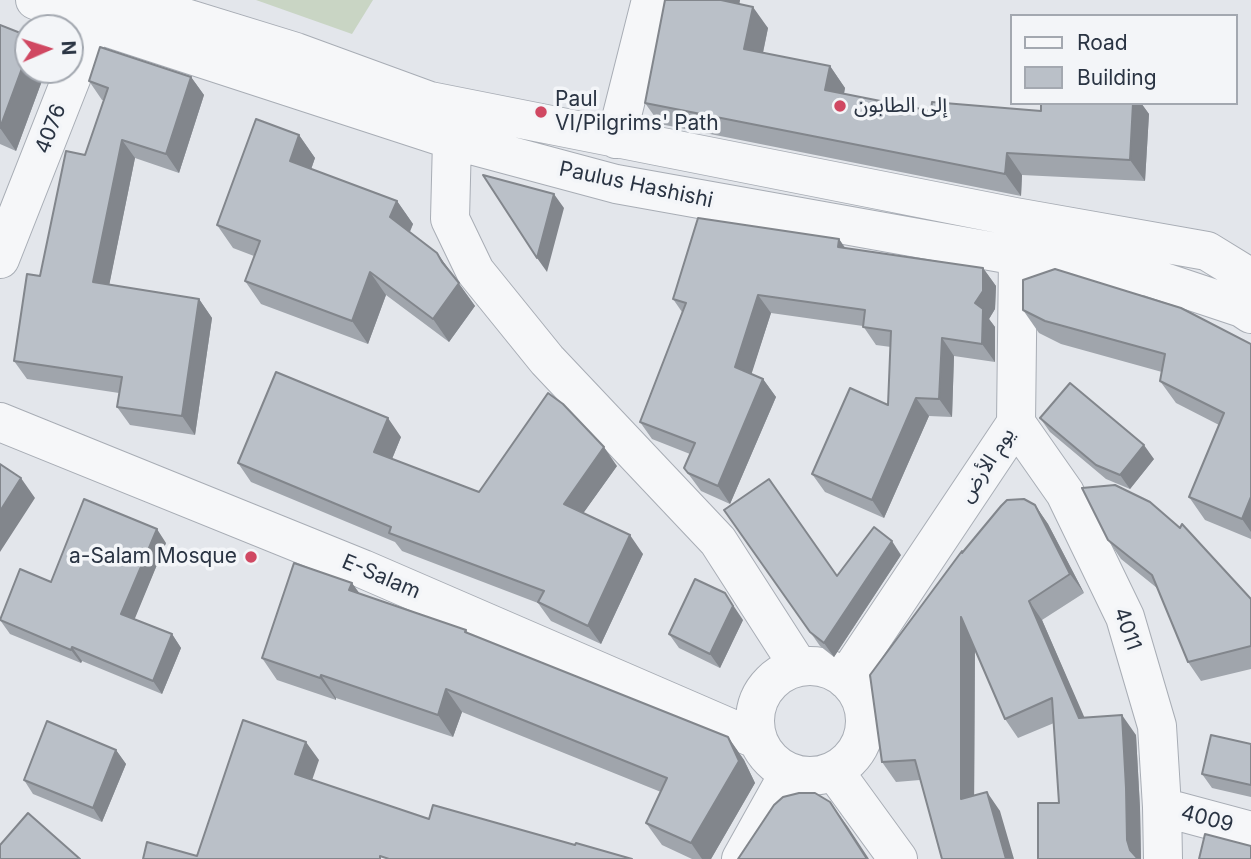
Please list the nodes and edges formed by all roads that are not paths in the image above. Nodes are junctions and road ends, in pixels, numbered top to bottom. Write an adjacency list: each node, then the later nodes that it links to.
1 (36, 0): 4 (street, Paulus Hashishi)
2 (127, 0): 5 (street, Paulus Hashishi)
3 (651, 0): 6 (street)
4 (98, 12): 7 (street, Paulus Hashishi); 12 (street, 4076)
5 (430, 101): 6 (street, Paulus Hashishi); 7 (street)
6 (616, 139): 8 (street, Paulus Hashishi)
7 (452, 141): 11 (street, Paulus Hashishi); 17 (street)
8 (1015, 217): 10 (street, Paulus Hashishi); 11 (street, يوم الأرض)
9 (1251, 250): 10 (street)
10 (1207, 251): 13 (street, Paulus Hashishi)
11 (1018, 256): 14 (street, Paulus Hashishi); 16 (street, يوم الأرض)
12 (0, 259)
13 (1251, 278)
14 (1251, 314)
15 (0, 422): 19 (street, E-Salam)
16 (1016, 424): 18 (street, يوم الأرض); 22 (street, 4011)
17 (799, 667): 18 (street); 19 (street)
18 (845, 679): 20 (street)
19 (758, 740): 21 (street)
20 (834, 771): 21 (street); 25 (street)
21 (789, 773): 24 (street)
22 (1162, 807): 23 (street, 4009); 26 (street, 4011)
23 (1251, 831)
24 (741, 859)
25 (898, 859)
26 (1163, 859)

